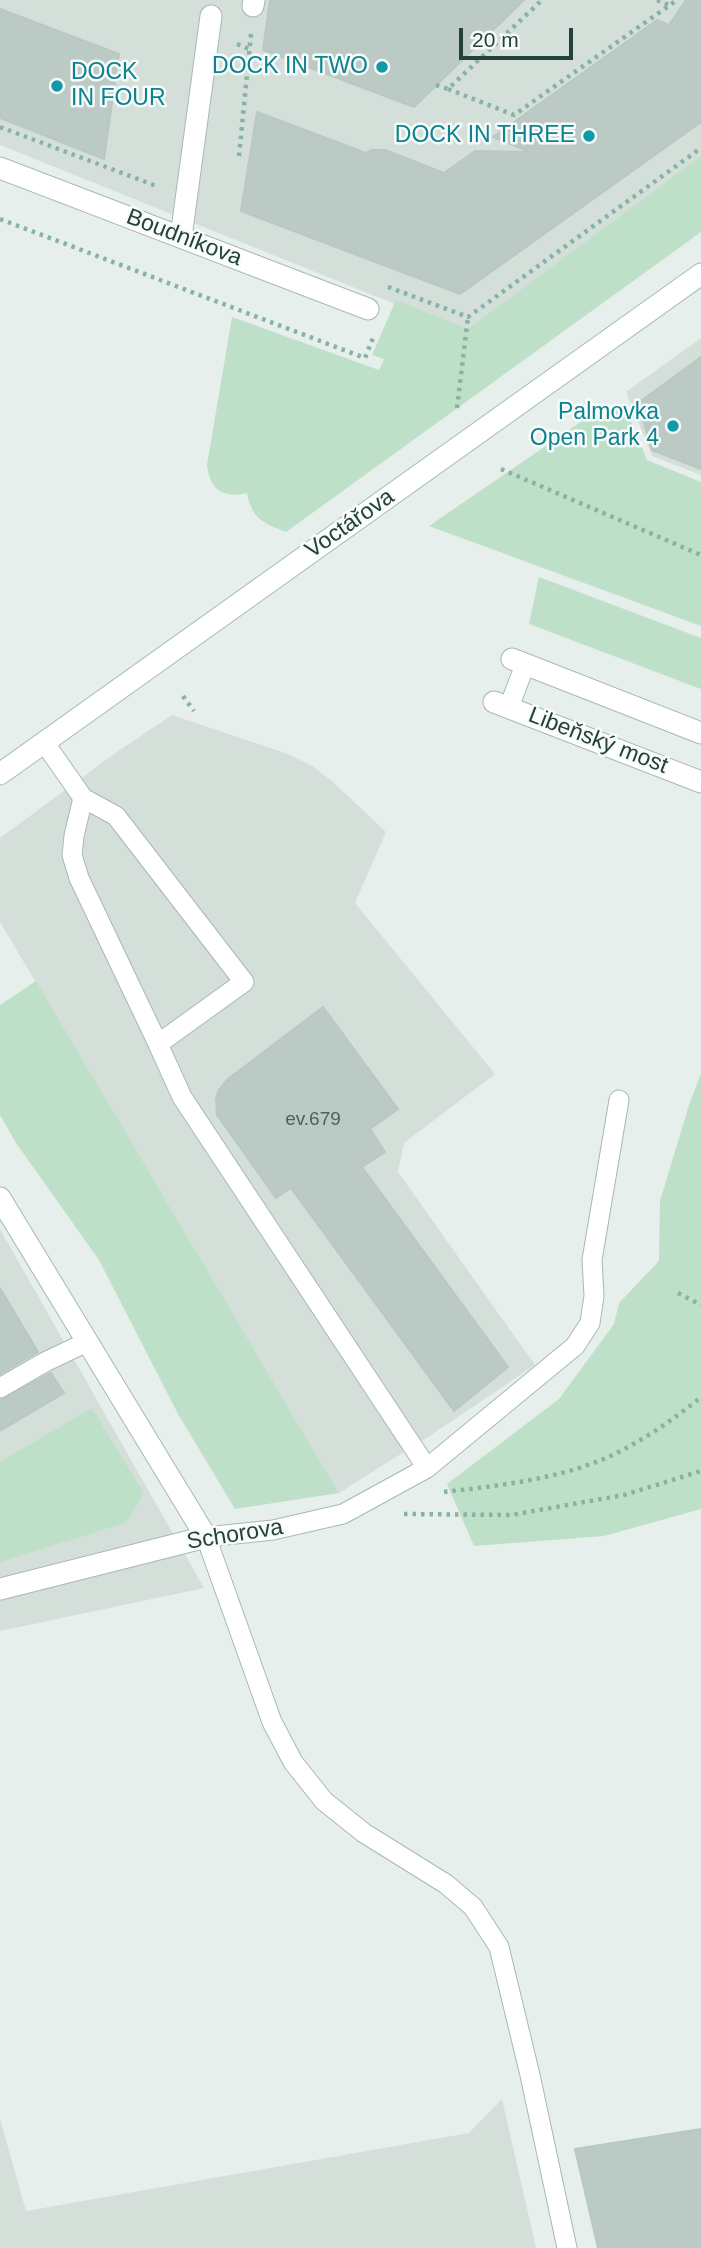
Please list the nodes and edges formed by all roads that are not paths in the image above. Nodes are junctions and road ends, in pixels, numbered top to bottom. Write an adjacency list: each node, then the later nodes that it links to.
1 (211, 16): 3 (street)
2 (0, 168): 3 (street, Boudníkova)
3 (181, 237): 5 (street, Boudníkova)
4 (701, 274): 9 (street, Voctářova)
5 (368, 309)
6 (519, 662): 7 (lane); 8 (street, Libeňský most)
7 (501, 704): 11 (street, Libeňský most)
8 (701, 733)
9 (44, 742): 10 (street, Voctářova); 12 (lane)
10 (0, 774)
11 (701, 782)
12 (83, 798): 13 (lane); 13 (lane)
13 (158, 1044): 18 (lane)
14 (620, 1100): 18 (lane, Schorova)
15 (0, 1198): 16 (street)
16 (87, 1342): 17 (lane); 19 (street)
17 (0, 1388)
18 (427, 1468): 19 (lane, Schorova)
19 (206, 1537): 20 (street, Schorova); 21 (lane)
20 (0, 1589)
21 (567, 2248)

